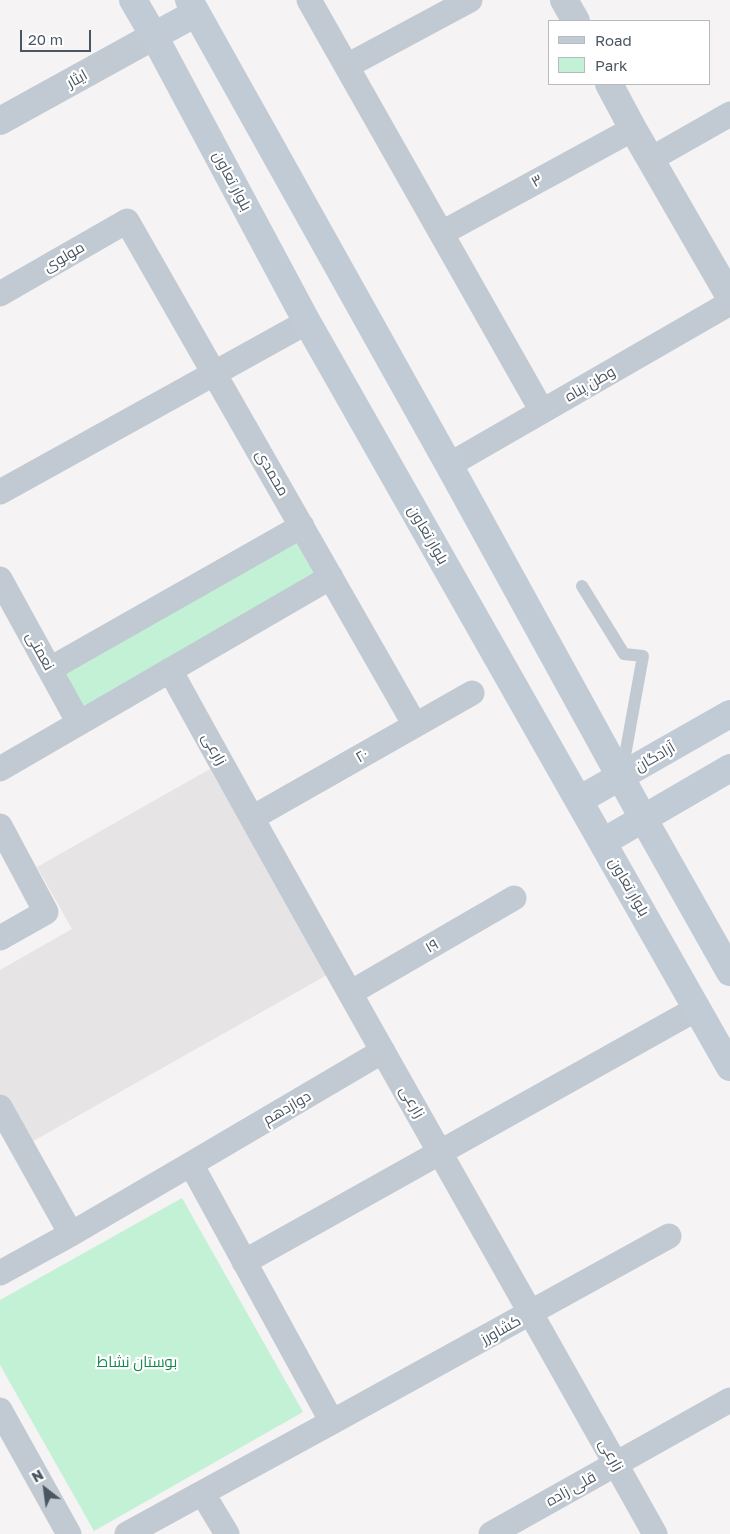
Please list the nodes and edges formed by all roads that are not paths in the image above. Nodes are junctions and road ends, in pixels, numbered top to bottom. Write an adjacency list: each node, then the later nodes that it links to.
1 (133, 0): 7 (main road, بلوار تعاون)
2 (310, 0): 8 (street)
3 (470, 0): 8 (street)
4 (564, 0): 6 (street)
5 (192, 7): 7 (main road); 22 (main road)
6 (575, 20)
7 (154, 36): 11 (street, ایثار); 19 (main road, بلوار تعاون)
8 (347, 66): 15 (street)
9 (610, 85): 12 (street)
10 (730, 114): 13 (street)
11 (0, 122)
12 (633, 129): 13 (street); 15 (street, ۳)
13 (651, 159): 17 (street)
14 (128, 221): 16 (street, مولوی); 20 (street, محمدی)
15 (442, 233): 21 (street)
16 (0, 294)
17 (730, 297)
18 (730, 303): 21 (street, وطن پناه)
19 (308, 322): 20 (street); 37 (main road, بلوار تعاون)
20 (214, 373): 23 (street); 24 (street, محمدی)
21 (542, 411): 22 (street, وطن پناه)
22 (449, 465): 36 (main road)
23 (0, 492)
24 (302, 526): 25 (street, محمدی); 28 (street)
25 (331, 577): 29 (street); 33 (street, محمدی)
26 (0, 579): 28 (street, نعمتی)
27 (582, 586): 36 (lane)
28 (50, 669): 32 (street, نعمتی)
29 (170, 670): 32 (street); 38 (street, زارعی)
30 (472, 693): 33 (street, ۲۰)
31 (730, 714): 36 (main road, آزادگان)
32 (79, 723): 35 (street)
33 (415, 725): 38 (street, ۲۰)
34 (730, 768): 39 (main road)
35 (0, 769)
36 (621, 777): 37 (main road, آزادگان); 39 (main road)
37 (579, 800): 41 (main road, بلوار تعاون)
38 (252, 818): 45 (street, زارعی)
39 (643, 818): 41 (main road); 44 (main road)
40 (0, 826): 43 (street)
41 (602, 842): 46 (main road, بلوار تعاون)
42 (514, 898): 45 (street, ۱۹)
43 (0, 938)
44 (730, 972)
45 (350, 993): 47 (street, زارعی)
46 (698, 1008): 48 (main road, بلوار تعاون); 50 (street)
47 (383, 1051): 50 (street, زارعی); 51 (street, دوازدهم)
48 (730, 1067)
49 (0, 1107): 52 (street)
50 (441, 1152): 54 (street); 56 (street, زارعی)
51 (191, 1164): 52 (street, دوازدهم); 54 (street)
52 (71, 1234): 55 (street, دوازدهم)
53 (669, 1236): 56 (street, کشاورز)
54 (244, 1262): 59 (street)
55 (0, 1273)
56 (532, 1313): 59 (street, کشاورز); 60 (street, زارعی)
57 (730, 1400): 60 (street, قلی زاده)
58 (0, 1410): 62 (street)
59 (332, 1422): 61 (street, کشاورز)
60 (616, 1464): 65 (street, قلی زاده); 66 (street, زارعی)
61 (203, 1494): 63 (street, کشاورز); 64 (street)
62 (69, 1534)
63 (127, 1534)
64 (227, 1534)
65 (491, 1534)
66 (655, 1534)

